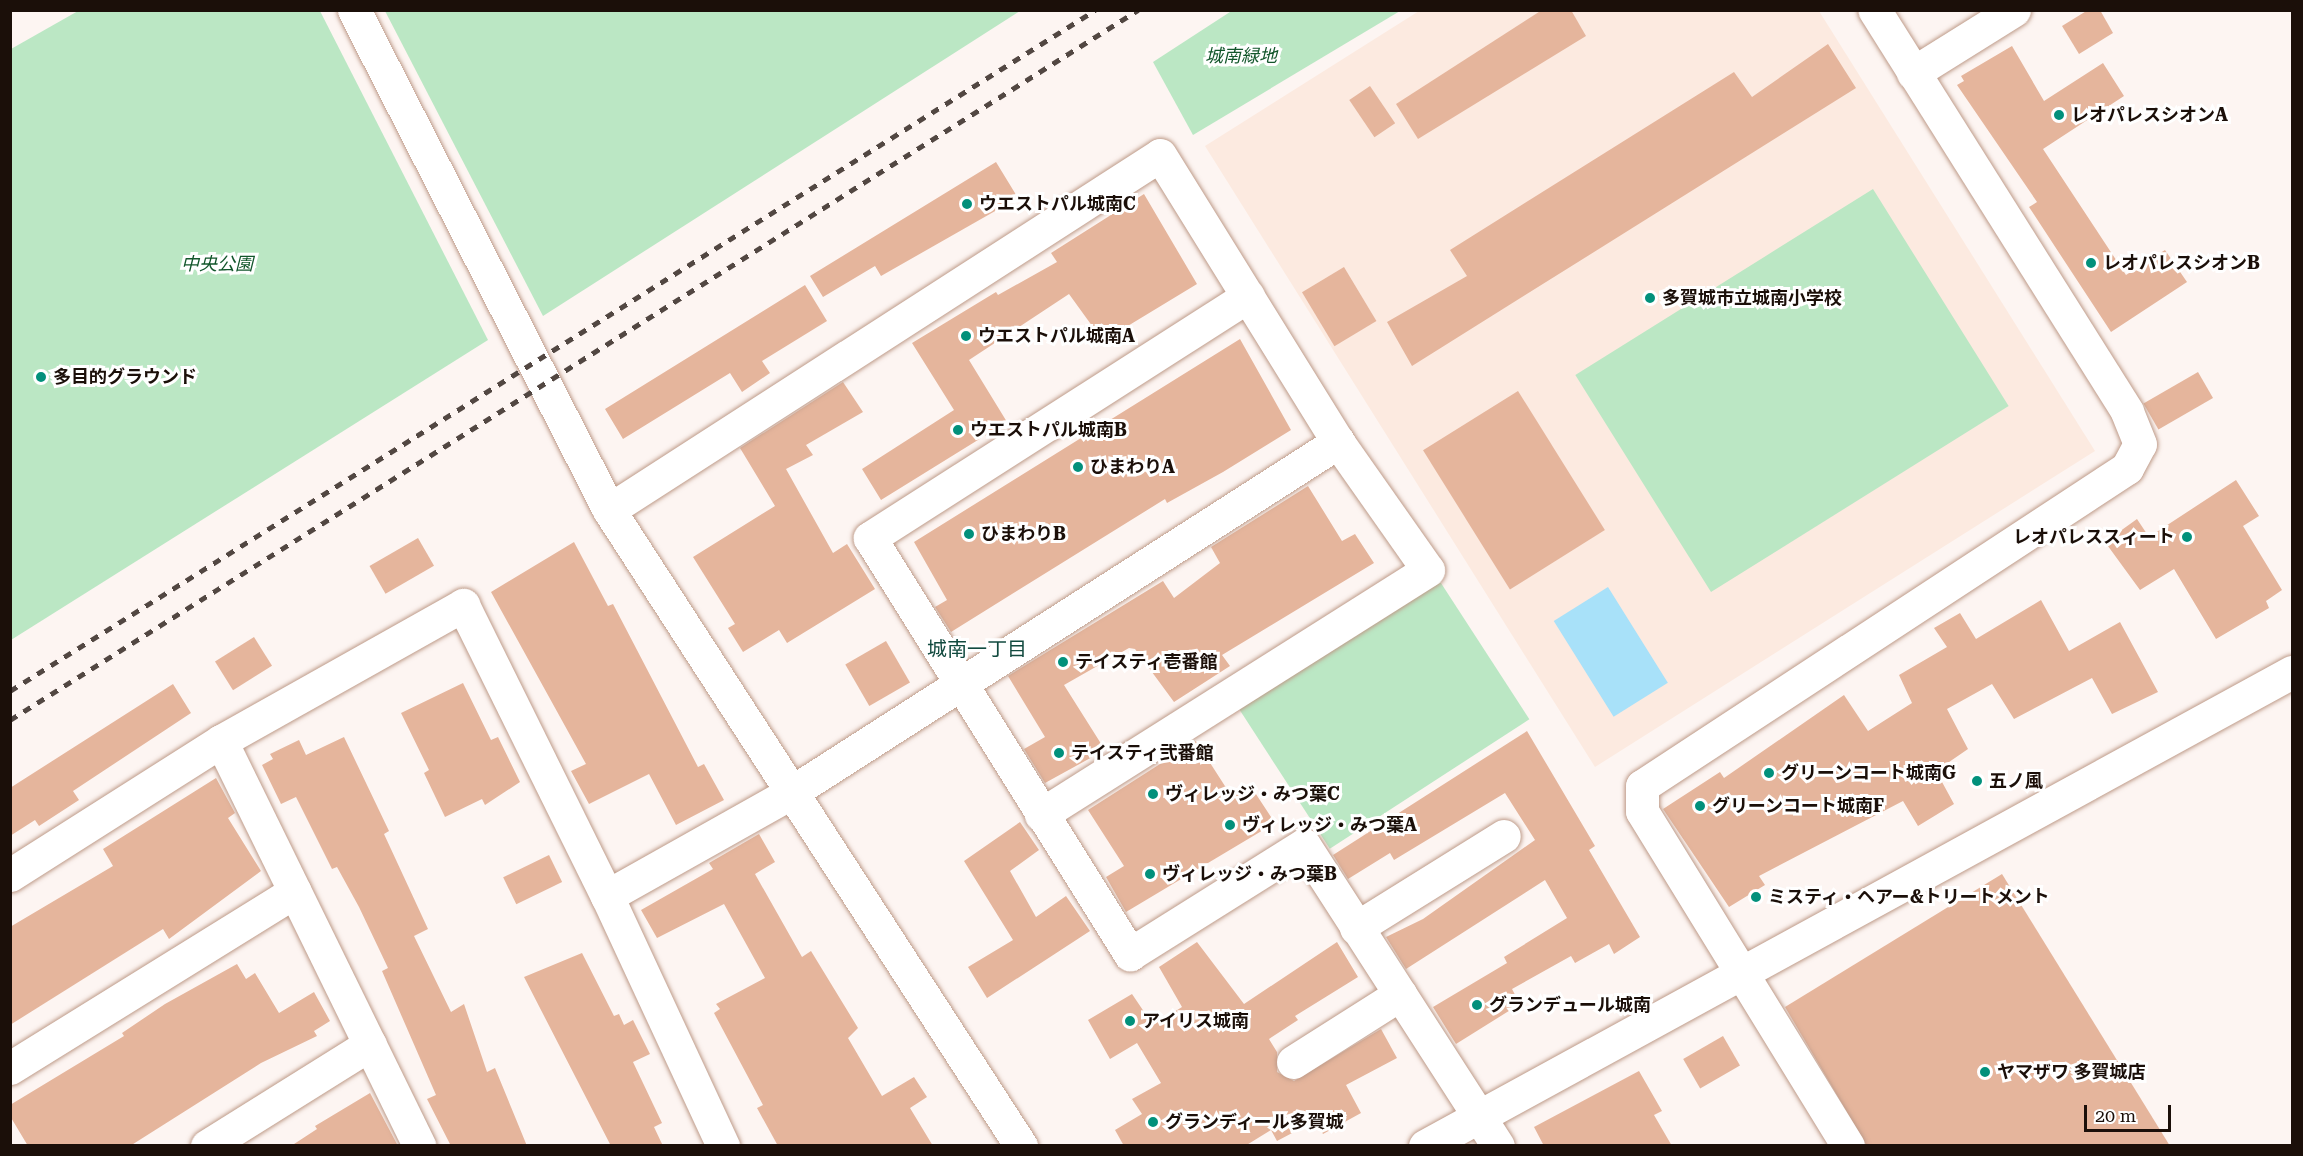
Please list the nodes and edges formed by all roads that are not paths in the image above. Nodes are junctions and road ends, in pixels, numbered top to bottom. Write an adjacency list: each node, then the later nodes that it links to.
1 (354, 10): 7 (street)
2 (1874, 10): 4 (street)
3 (2014, 10): 4 (street)
4 (1913, 73): 18 (street)
5 (1248, 296): 6 (street); 7 (street); 9 (street)
6 (1338, 442): 9 (street); 12 (street)
7 (609, 510): 11 (street)
8 (2292, 672): 18 (street)
9 (958, 685): 11 (street); 12 (street)
10 (221, 741): 14 (street); 15 (street); 16 (street)
11 (792, 792): 16 (street); 27 (street)
12 (1041, 815): 17 (street)
13 (1504, 836): 17 (street)
14 (10, 875)
15 (295, 891): 20 (street); 22 (street)
16 (608, 896): 26 (street)
17 (1356, 928): 19 (street)
18 (1740, 972): 23 (street); 30 (street)
19 (1400, 994): 21 (street); 23 (street)
20 (370, 1044): 24 (street); 25 (street)
21 (1293, 1062)
22 (10, 1068)
23 (1480, 1118): 28 (street); 29 (street)
24 (207, 1146)
25 (419, 1146)
26 (723, 1146)
27 (1021, 1146)
28 (1425, 1146)
29 (1498, 1146)
30 (1848, 1146)

